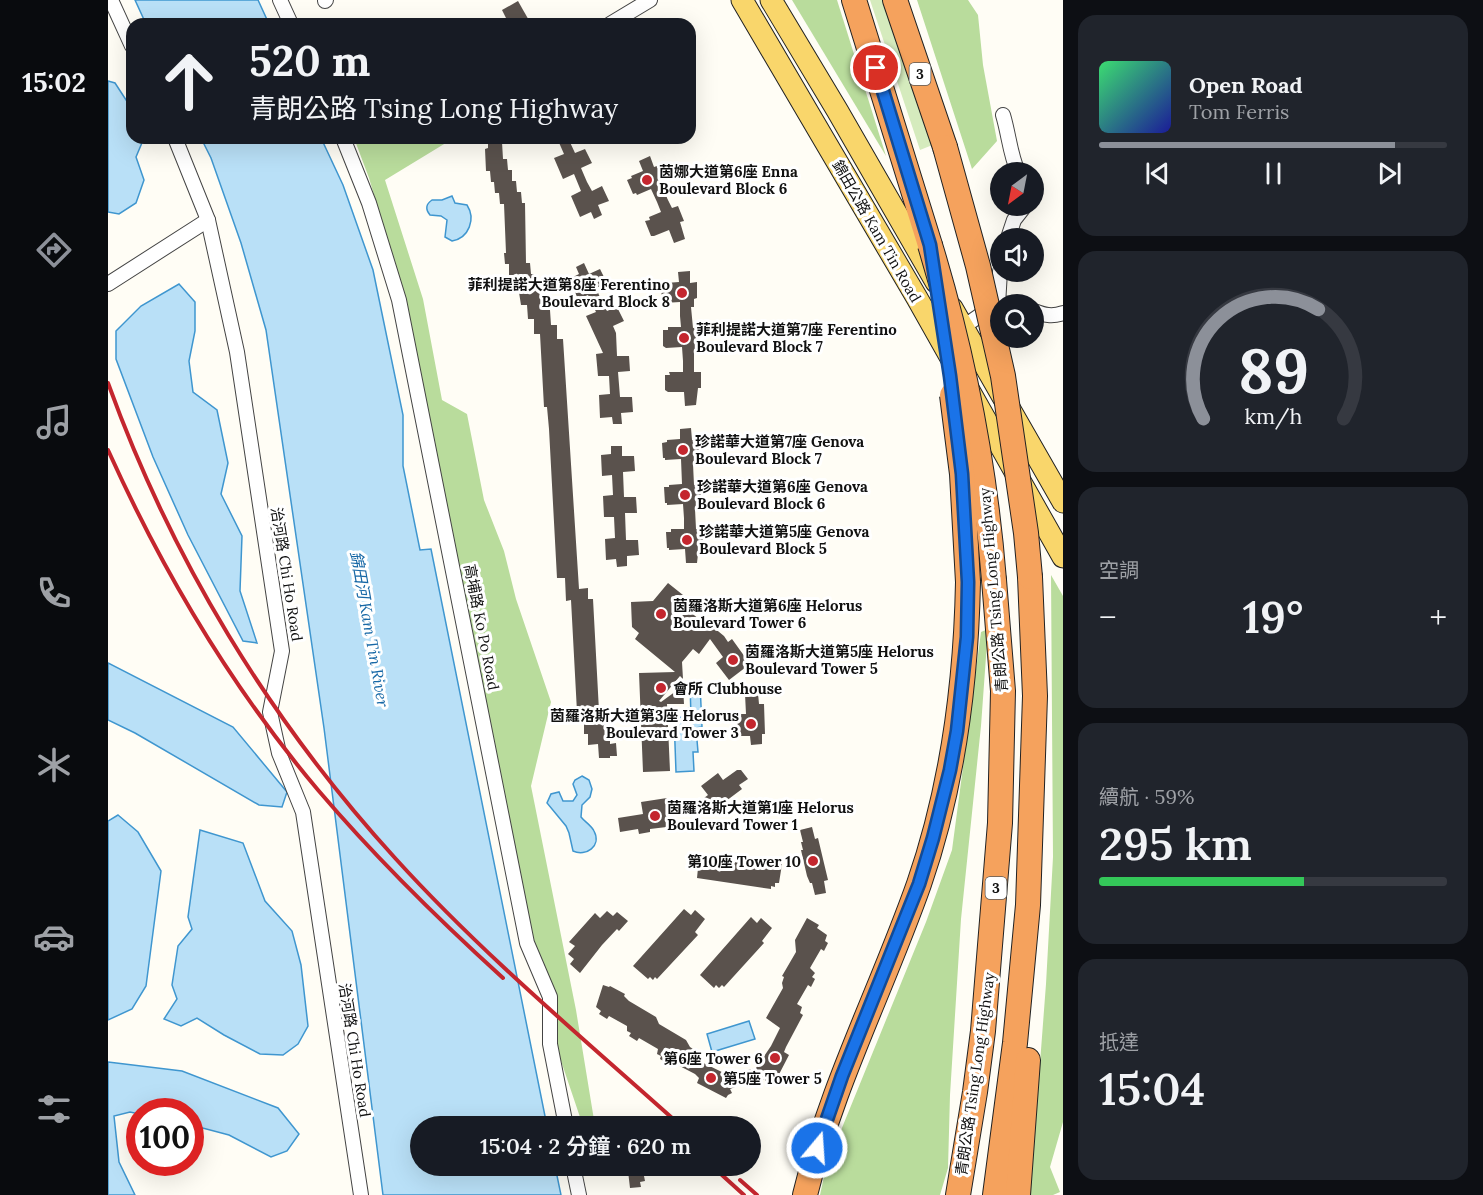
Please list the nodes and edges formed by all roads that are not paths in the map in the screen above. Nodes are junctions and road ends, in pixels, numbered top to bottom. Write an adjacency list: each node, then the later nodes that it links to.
1 (111, 0): 10 (street)
2 (280, 0): 8 (street)
3 (650, 0): 9 (street)
4 (742, 0): 23 (main road, 錦田公路 Kam Tin Road)
5 (771, 0): 21 (main road, 錦田公路 Kam Tin Road)
6 (854, 0): 16 (highway, 青朗公路 Tsing Long Highway / 3)
7 (895, 0): 24 (highway, 3, bridge)
8 (288, 18)
9 (620, 18)
10 (126, 33)
11 (1003, 116): 14 (street)
12 (176, 144): 15 (street, 治河路 Chi Ho Road)
13 (345, 144): 25 (street, 高埔路 Ko Po Road)
14 (1014, 162)
15 (208, 220): 17 (street); 27 (street, 治河路 Chi Ho Road)
16 (930, 245): 29 (highway, bridge); 30 (highway, 青朗公路 Tsing Long Highway / 3, bridge)
17 (108, 284)
18 (990, 310): 21 (street)
19 (1063, 313): 20 (street)
20 (1044, 314)
21 (963, 327): 22 (main road, 錦田公路 Kam Tin Road)
22 (1063, 502)
23 (1063, 557)
24 (1022, 978): 31 (highway, 3); 32 (highway)
25 (564, 1116)
26 (575, 1176): 28 (street)
27 (361, 1195)
28 (579, 1195)
29 (805, 1195)
30 (958, 1195)
31 (995, 1195)
32 (1018, 1195)

